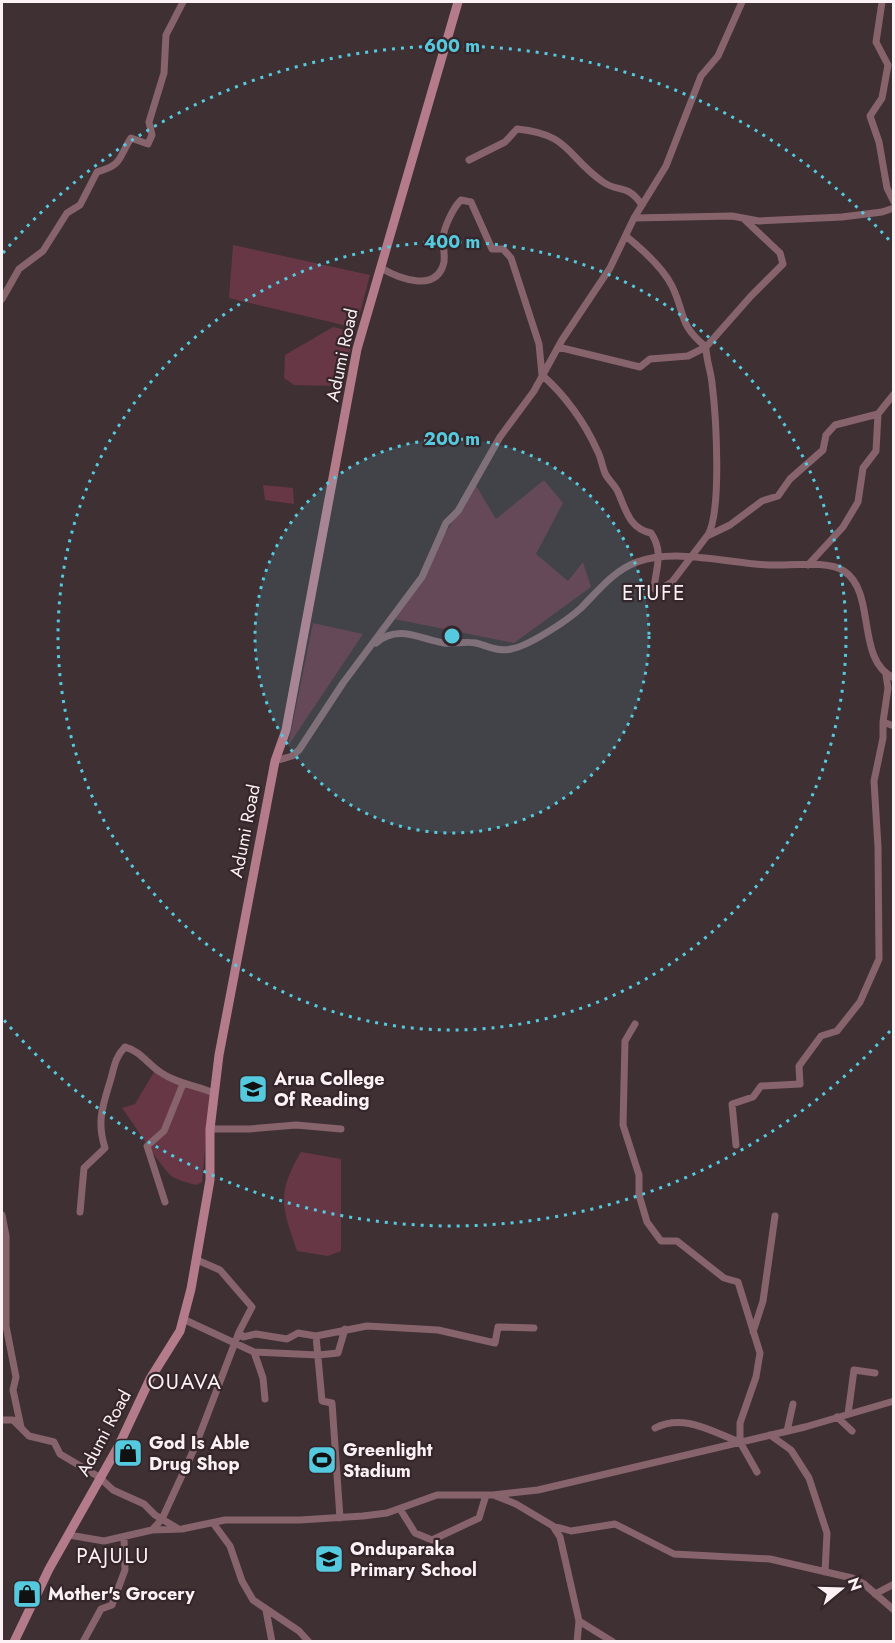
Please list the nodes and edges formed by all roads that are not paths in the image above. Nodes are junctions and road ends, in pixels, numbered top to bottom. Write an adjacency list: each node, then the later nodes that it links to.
1 (183, 2): 13 (street)
2 (459, 2): 12 (main road, Adumi Road)
3 (742, 2): 7 (street)
4 (882, 2): 6 (street)
5 (469, 160): 7 (street)
6 (894, 202)
7 (642, 205): 9 (street)
8 (894, 208): 10 (street)
9 (634, 218): 10 (street); 11 (street)
10 (745, 220): 15 (street)
11 (627, 237): 14 (street); 15 (street)
12 (381, 267): 16 (street); 27 (main road, Adumi Road)
13 (2, 299)
14 (558, 347): 15 (street); 16 (street)
15 (706, 347): 19 (street)
16 (542, 375): 20 (street); 23 (street)
17 (894, 394): 18 (street)
18 (878, 414): 19 (street); 22 (street)
19 (707, 536): 21 (street)
20 (659, 556): 21 (street); 21 (street); 23 (street)
21 (690, 558): 22 (street)
22 (808, 566): 24 (street)
23 (367, 651): 27 (street)
24 (890, 676): 25 (street)
25 (883, 722): 26 (street); 33 (street)
26 (894, 726)
27 (275, 761): 30 (main road, Adumi Road)
28 (635, 1024): 43 (street)
29 (183, 1084): 30 (street); 34 (street); 35 (street)
30 (214, 1093): 31 (main road, Adumi Road)
31 (210, 1129): 32 (street); 38 (main road, Adumi Road)
32 (341, 1129)
33 (736, 1145)
34 (165, 1202)
35 (80, 1212)
36 (2, 1215): 55 (street)
37 (775, 1216): 43 (street)
38 (197, 1260): 39 (main road, Adumi Road); 42 (street)
39 (183, 1318): 45 (street); 62 (main road, Adumi Road)
40 (534, 1328): 41 (street)
41 (345, 1329): 44 (street); 47 (street)
42 (239, 1332): 44 (street); 45 (street)
43 (753, 1332): 60 (street)
44 (316, 1336): 47 (street)
45 (234, 1344): 46 (street); 66 (street)
46 (254, 1352): 47 (street); 49 (street)
47 (318, 1355): 65 (street)
48 (875, 1373): 52 (street)
49 (265, 1399)
50 (894, 1401): 52 (street)
51 (793, 1404): 57 (street)
52 (848, 1414): 53 (street)
53 (837, 1417): 57 (street); 58 (street)
54 (2, 1420): 55 (street)
55 (21, 1427): 62 (street)
56 (655, 1428): 60 (street)
57 (786, 1431): 59 (street)
58 (852, 1431)
59 (770, 1435): 60 (street); 73 (street)
60 (740, 1442): 61 (street); 63 (street)
61 (757, 1472)
62 (99, 1477): 66 (street); 71 (main road, Adumi Road)
63 (490, 1495): 64 (street); 64 (street); 68 (street)
64 (400, 1509): 65 (street)
65 (340, 1518): 67 (street)
66 (162, 1519): 69 (street); 70 (street)
67 (213, 1523): 69 (street); 76 (street)
68 (554, 1526): 73 (street); 78 (street)
69 (182, 1529): 70 (street)
70 (152, 1530): 72 (street)
71 (69, 1535): 72 (street); 79 (main road, Adumi Road)
72 (124, 1538): 80 (street)
73 (825, 1572): 75 (street)
74 (894, 1584): 75 (street)
75 (875, 1594): 77 (street)
76 (266, 1610): 81 (street); 82 (street)
77 (894, 1610)
78 (579, 1621): 83 (street); 84 (street)
79 (14, 1641)
80 (83, 1641)
81 (272, 1641)
82 (309, 1641)
83 (577, 1641)
84 (613, 1641)

